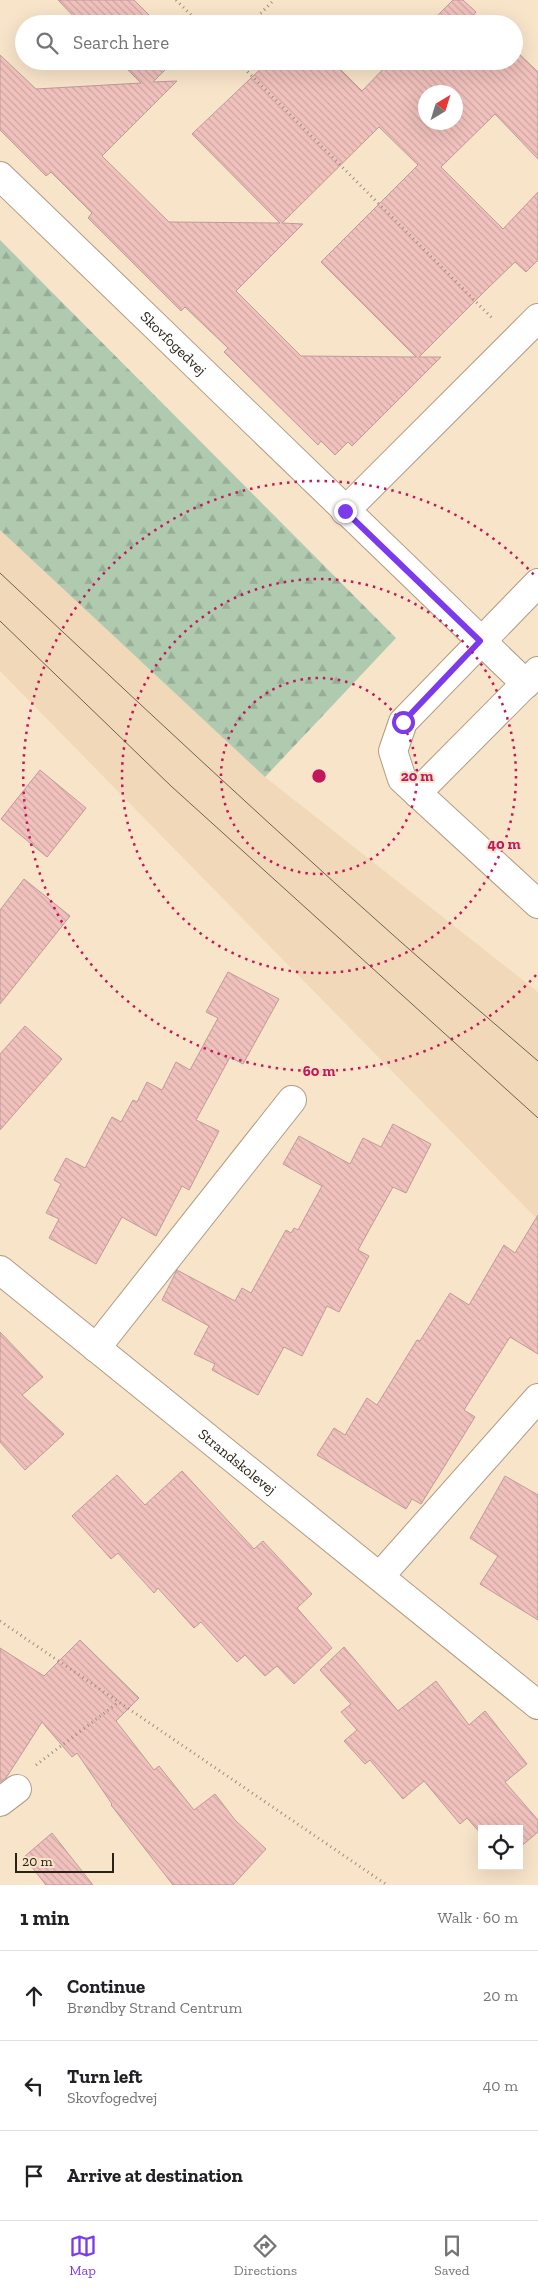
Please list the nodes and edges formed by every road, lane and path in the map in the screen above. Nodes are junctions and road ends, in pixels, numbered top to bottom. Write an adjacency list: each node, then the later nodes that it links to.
1 (176, 0): 3 (path)
2 (274, 0): 4 (path)
3 (191, 15)
4 (259, 15)
5 (246, 70): 8 (path)
6 (0, 176): 9 (street, Skovfogedvej)
7 (538, 318): 8 (street)
8 (515, 340): 9 (street)
9 (345, 511): 11 (street, Skovfogedvej)
10 (538, 583): 11 (street)
11 (480, 641): 12 (street, Skovfogedvej); 13 (street)
12 (532, 677): 13 (street)
13 (417, 793): 14 (street)
14 (538, 904)
15 (292, 1100): 17 (street)
16 (0, 1270): 17 (street, Strandskolevej)
17 (96, 1348): 19 (street, Strandskolevej)
18 (538, 1398): 19 (street)
19 (380, 1576): 22 (street, Strandskolevej)
20 (0, 1621): 21 (path)
21 (120, 1702): 23 (path); 24 (path)
22 (538, 1705)
23 (8, 1796)
24 (388, 1885)

